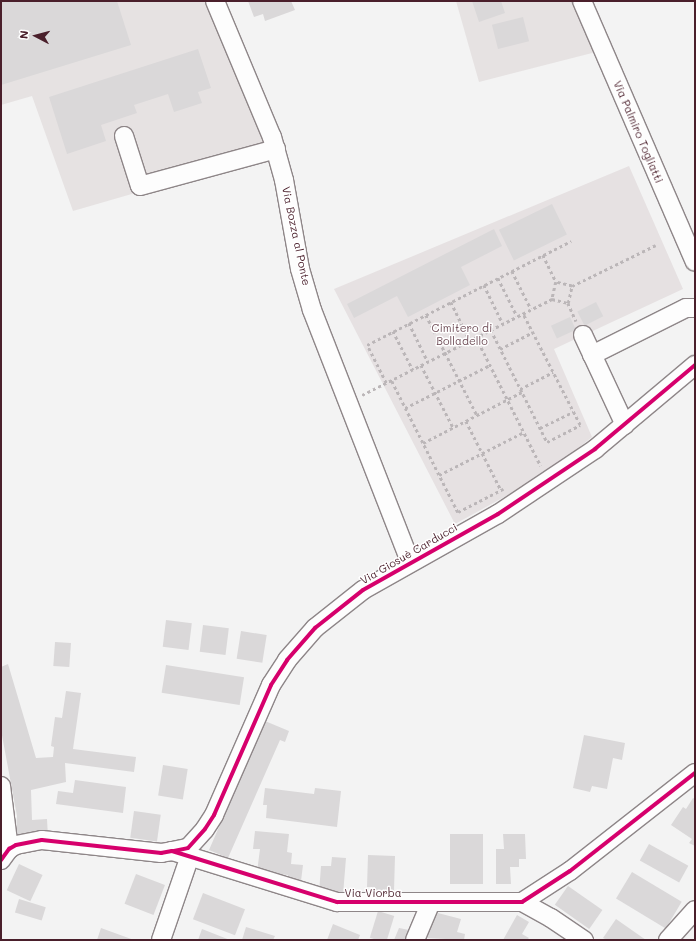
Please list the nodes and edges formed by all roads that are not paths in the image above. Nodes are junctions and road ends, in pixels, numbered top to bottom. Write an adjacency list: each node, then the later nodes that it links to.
1 (214, 1): 4 (street, Via Bozza al Ponte)
2 (582, 1): 5 (street, Via Palmiro Togliatti)
3 (124, 136): 4 (street)
4 (276, 149): 11 (street, Via Bozza al Ponte)
5 (695, 262)
6 (695, 308): 8 (street)
7 (583, 335): 8 (street)
8 (592, 355): 10 (street)
9 (695, 365): 10 (street, Via Giosuè Carducci)
10 (625, 425): 11 (street, Via Giosuè Carducci)
11 (410, 562): 15 (street, Via Giosuè Carducci)
12 (695, 773): 18 (street)
13 (1, 786): 14 (street)
14 (9, 851): 15 (street, Via Viorba)
15 (172, 851): 16 (street, Via Viorba)
16 (190, 856): 17 (street, Via Viorba); 20 (street)
17 (431, 902): 18 (street, Via Viorba); 21 (street)
18 (522, 902): 22 (street)
19 (695, 910): 23 (street)
20 (161, 940)
21 (415, 940)
22 (584, 940)
23 (668, 940)

